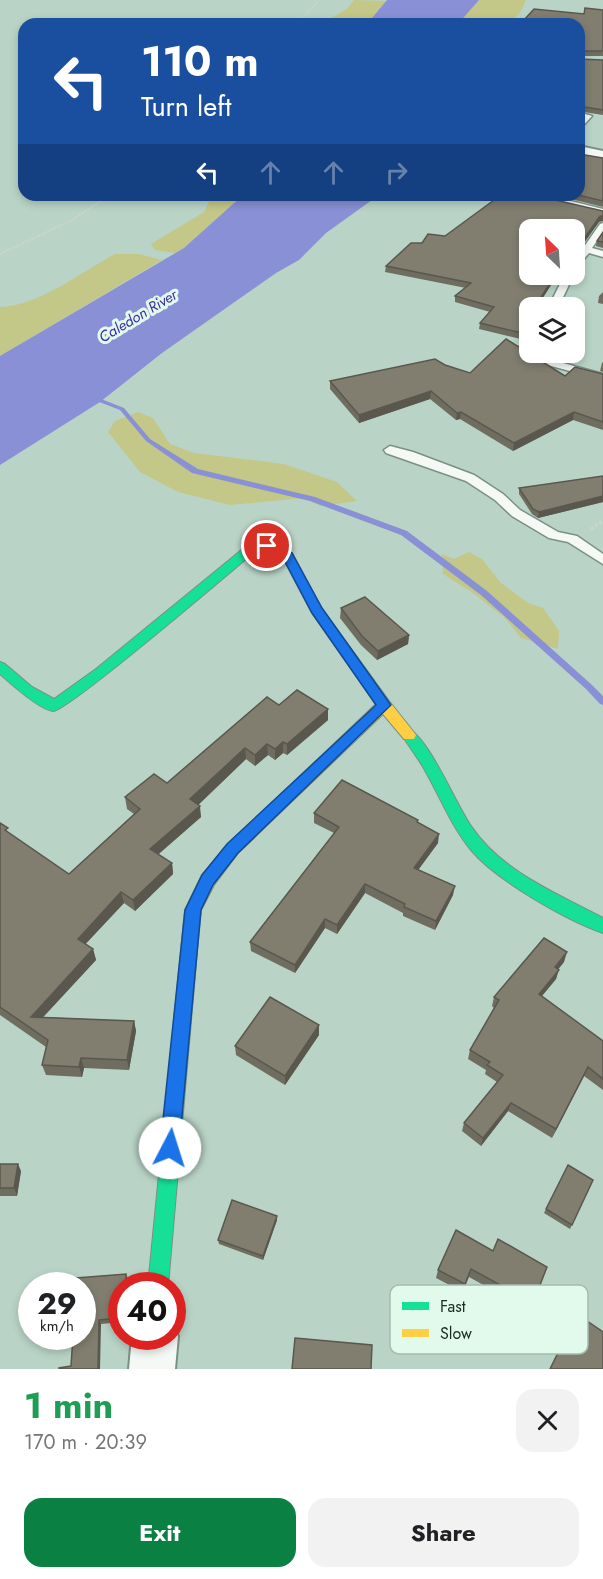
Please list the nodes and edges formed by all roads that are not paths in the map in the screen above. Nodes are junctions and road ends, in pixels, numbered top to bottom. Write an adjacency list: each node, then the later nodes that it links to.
1 (588, 116): 2 (lane)
2 (585, 120)
3 (585, 151): 4 (street)
4 (603, 155)
5 (560, 201): 6 (lane)
6 (603, 212)
7 (603, 225): 8 (lane)
8 (588, 250): 9 (lane); 10 (lane)
9 (585, 254)
10 (603, 254)
11 (552, 363): 12 (lane)
12 (603, 377)
13 (390, 450): 14 (lane)
14 (603, 560)
15 (0, 667): 16 (street)
16 (384, 705): 17 (street); 18 (street)
17 (603, 926)
18 (160, 1272)
19 (153, 1350): 20 (street)
20 (152, 1369)

